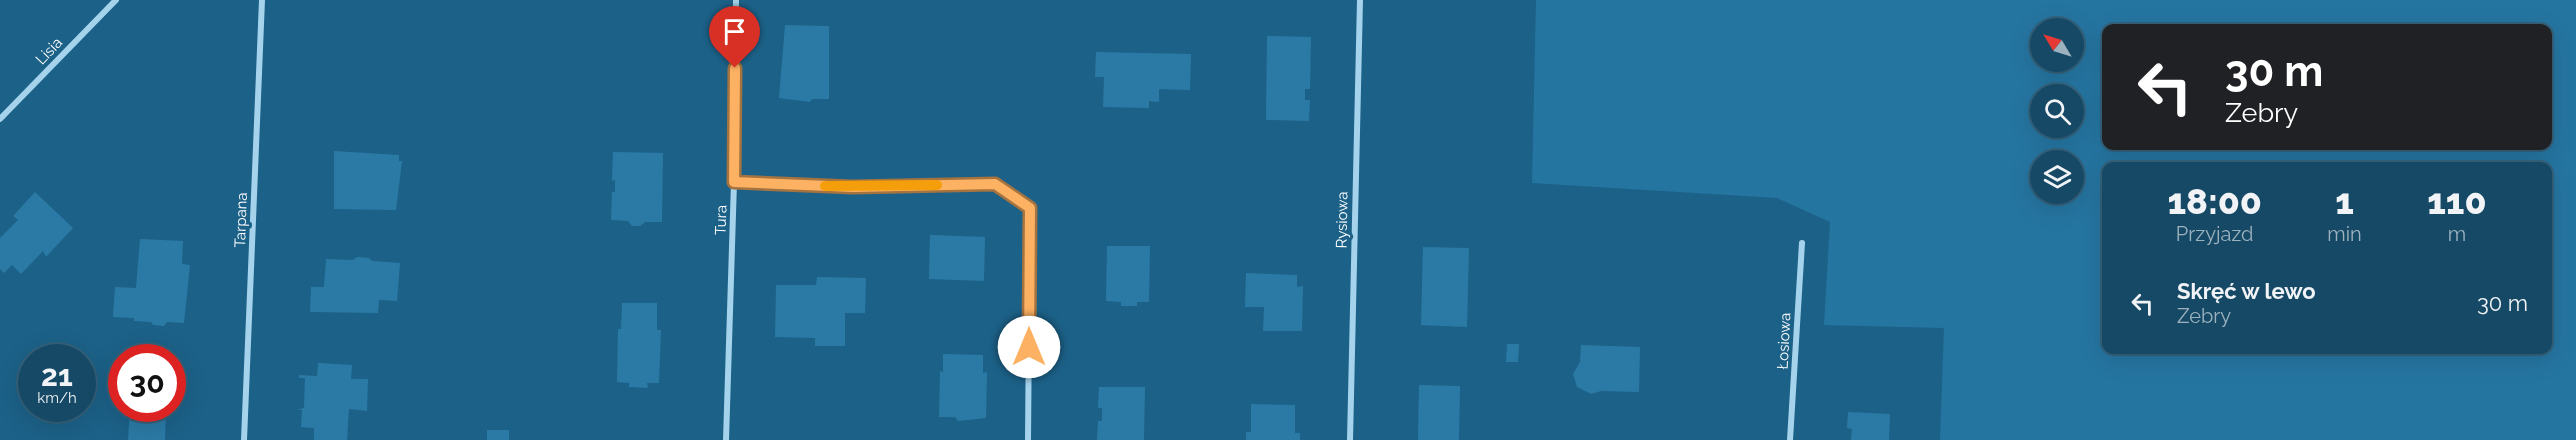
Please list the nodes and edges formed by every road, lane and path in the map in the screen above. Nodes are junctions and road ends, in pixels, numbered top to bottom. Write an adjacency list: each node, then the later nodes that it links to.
1 (116, 0): 5 (street, Lisia)
2 (262, 0): 8 (street, Tarpana)
3 (736, 0): 6 (street, Tura)
4 (1360, 0): 11 (street, Rysiowa)
5 (0, 119)
6 (734, 182): 9 (street, Tura); 10 (street)
7 (1802, 243): 12 (street, Łosiowa)
8 (244, 440)
9 (726, 440)
10 (1028, 440)
11 (1350, 440)
12 (1790, 440)

